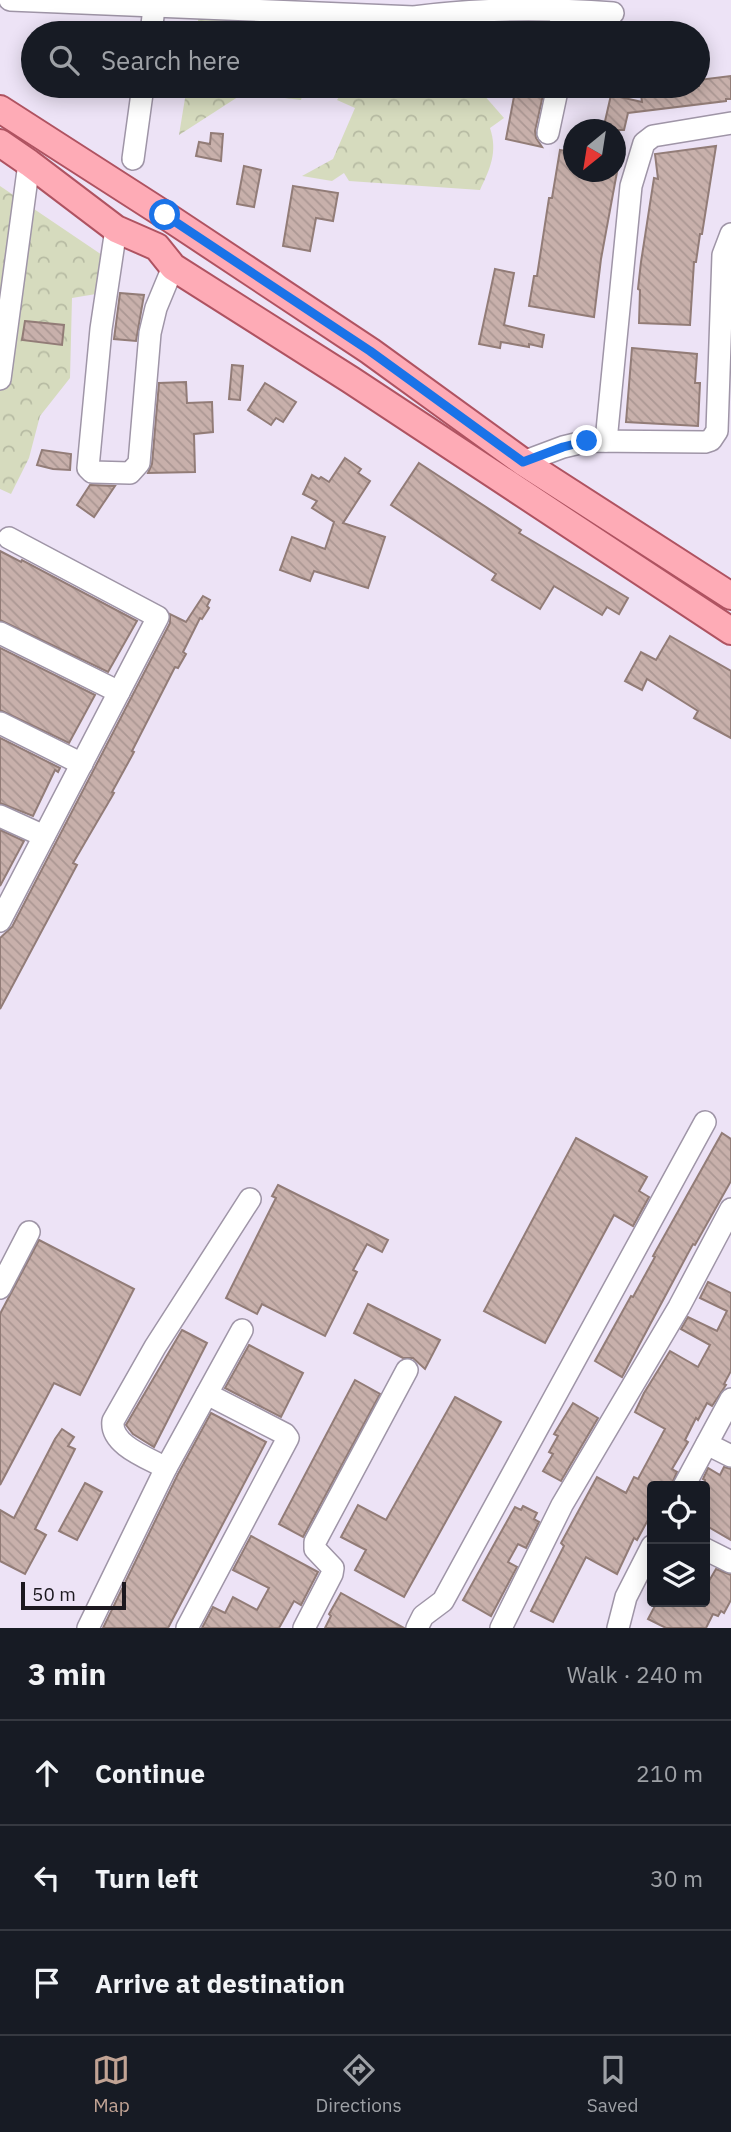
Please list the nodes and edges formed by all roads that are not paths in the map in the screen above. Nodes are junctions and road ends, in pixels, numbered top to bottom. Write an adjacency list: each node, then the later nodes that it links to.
1 (10, 0): 4 (street)
2 (186, 4): 3 (street); 4 (street)
3 (320, 7): 5 (street)
4 (155, 8): 8 (street)
5 (416, 8): 6 (street)
6 (557, 9): 7 (street); 9 (street)
7 (613, 13)
8 (153, 21)
9 (562, 21)
10 (142, 98): 16 (street)
11 (555, 98): 14 (street)
12 (0, 109): 21 (main road)
13 (731, 123): 24 (street)
14 (548, 133)
15 (0, 144): 17 (main road)
16 (133, 159)
17 (29, 163): 18 (main road); 22 (street)
18 (116, 229): 20 (main road); 20 (street)
19 (731, 234): 24 (street)
20 (173, 267): 23 (main road)
21 (370, 351): 23 (main road); 25 (main road)
22 (0, 379)
23 (351, 380): 28 (main road)
24 (606, 441): 25 (street)
25 (523, 462): 27 (main road)
26 (9, 538): 30 (street)
27 (731, 596)
28 (731, 631)
29 (0, 634): 30 (street)
30 (119, 692): 32 (street)
31 (0, 723): 32 (street)
32 (82, 764): 34 (street)
33 (0, 816): 34 (street)
34 (44, 836): 35 (street)
35 (2, 913)
36 (705, 1122): 56 (street)
37 (250, 1199): 47 (street)
38 (731, 1209): 57 (street)
39 (29, 1232): 40 (street)
40 (0, 1288)
41 (242, 1330): 43 (street)
42 (407, 1370): 55 (street)
43 (207, 1394): 47 (street); 54 (street)
44 (731, 1398): 45 (street)
45 (707, 1444): 46 (street); 48 (street)
46 (731, 1456)
47 (166, 1468): 53 (street)
48 (687, 1481)
49 (710, 1552): 51 (street)
50 (647, 1556): 52 (street)
51 (731, 1562)
52 (621, 1627)
53 (88, 1628)
54 (187, 1628)
55 (304, 1628)
56 (417, 1628)
57 (502, 1628)

